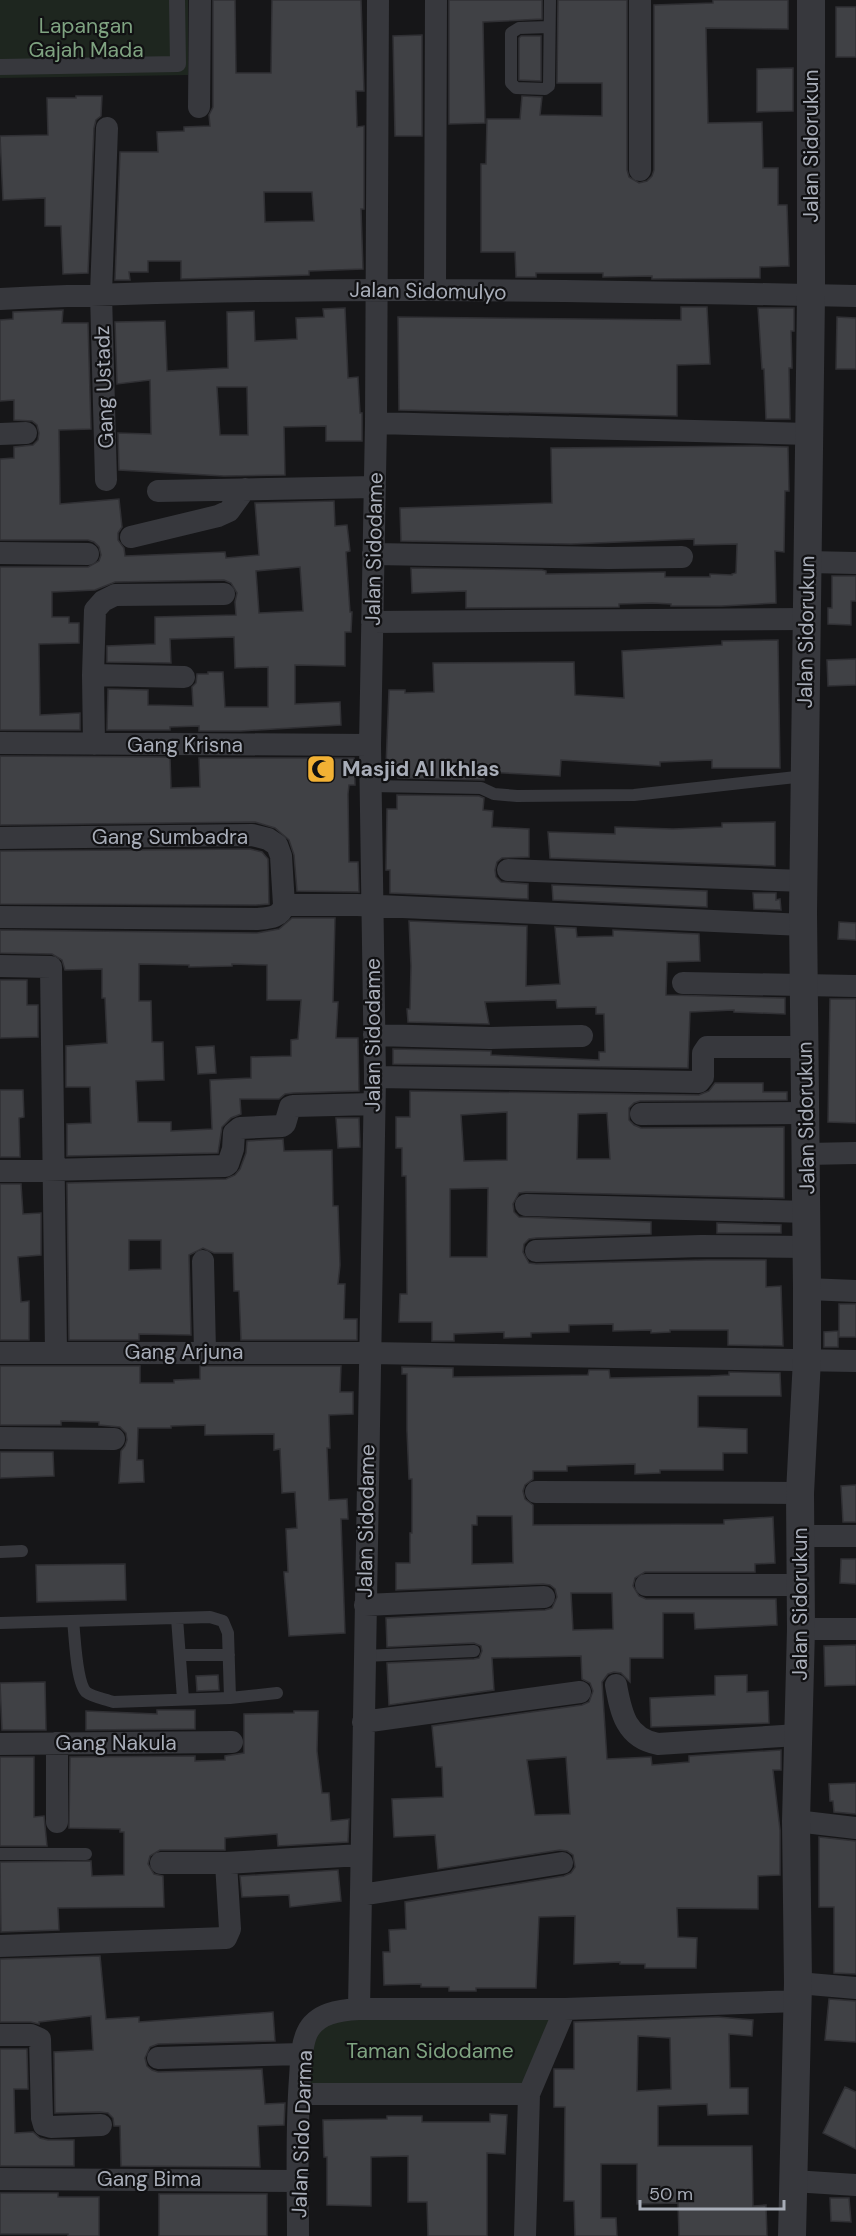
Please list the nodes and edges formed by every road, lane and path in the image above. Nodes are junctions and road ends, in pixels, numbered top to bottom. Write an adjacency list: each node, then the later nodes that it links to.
1 (177, 0): 9 (street)
2 (200, 0): 10 (street)
3 (378, 0): 13 (street, Jalan Sidodame)
4 (436, 0): 14 (street)
5 (550, 0): 8 (lane)
6 (639, 0): 12 (street)
7 (811, 0): 16 (street, Jalan Sidorukun)
8 (549, 27): 8 (lane)
9 (0, 67)
10 (200, 107)
11 (106, 128): 15 (street, Gang Ustadz)
12 (640, 170)
13 (376, 289): 14 (street, Jalan Sidomulyo); 15 (street, Jalan Sidomulyo); 19 (street, Jalan Sidodame)
14 (435, 290): 16 (street, Jalan Sidomulyo)
15 (101, 294): 18 (street, Jalan Sidomulyo); 23 (street, Gang Ustadz)
16 (811, 295): 17 (street, Jalan Sidomulyo); 22 (street, Jalan Sidorukun)
17 (856, 296)
18 (0, 299)
19 (376, 423): 22 (street); 24 (street, Jalan Sidodame)
20 (0, 434): 21 (street)
21 (26, 434)
22 (809, 434): 32 (street, Jalan Sidorukun)
23 (106, 480)
24 (375, 486): 25 (street); 30 (street, Jalan Sidodame)
25 (245, 489): 26 (street); 27 (street)
26 (158, 491)
27 (131, 537)
28 (0, 553): 29 (street)
29 (88, 554)
30 (373, 554): 31 (street); 36 (street, Jalan Sidodame)
31 (682, 557)
32 (807, 562): 33 (street); 35 (street, Jalan Sidorukun)
33 (856, 563)
34 (224, 594): 37 (street)
35 (807, 619): 36 (street); 42 (street, Jalan Sidorukun)
36 (372, 622): 41 (street, Jalan Sidodame)
37 (93, 675): 38 (street); 40 (street)
38 (184, 677)
39 (0, 743): 40 (street, Gang Krisna)
40 (94, 744): 41 (street, Gang Krisna)
41 (370, 745): 43 (street, Jalan Sidodame)
42 (805, 776): 43 (lane); 46 (street, Jalan Sidorukun)
43 (371, 786): 48 (street, Jalan Sidodame)
44 (0, 838): 47 (street, Gang Sumbadra)
45 (508, 870): 46 (street)
46 (804, 881): 50 (street, Jalan Sidorukun)
47 (284, 905): 48 (street); 49 (street)
48 (372, 906): 50 (street); 55 (street, Jalan Sidodame)
49 (0, 917)
50 (804, 925): 53 (street, Jalan Sidorukun)
51 (0, 966): 64 (street)
52 (683, 983): 53 (street)
53 (804, 984): 54 (street); 57 (street, Jalan Sidorukun)
54 (856, 986)
55 (374, 1035): 56 (street); 58 (street, Jalan Sidodame)
56 (582, 1036)
57 (805, 1047): 58 (street); 60 (street, Jalan Sidorukun)
58 (375, 1077): 59 (street, Jalan Sidodame)
59 (374, 1104): 64 (street); 76 (street, Jalan Sidodame)
60 (806, 1113): 61 (street); 63 (street, Jalan Sidorukun)
61 (641, 1114)
62 (856, 1153): 63 (street)
63 (807, 1154): 67 (street, Jalan Sidorukun)
64 (54, 1169): 65 (street); 73 (street)
65 (0, 1171)
66 (526, 1205): 67 (street)
67 (808, 1212): 68 (street, Jalan Sidorukun)
68 (807, 1247): 69 (street); 71 (street, Jalan Sidorukun)
69 (536, 1251)
70 (203, 1261): 74 (street)
71 (807, 1289): 72 (street); 77 (street, Jalan Sidorukun)
72 (856, 1291)
73 (56, 1352): 74 (street, Gang Arjuna); 75 (street, Gang Arjuna)
74 (205, 1352): 76 (street, Gang Arjuna)
75 (0, 1353)
76 (369, 1353): 77 (street, Gang Arjuna); 90 (street, Jalan Sidodame)
77 (807, 1359): 78 (street, Gang Arjuna); 82 (street, Jalan Sidorukun)
78 (856, 1361)
79 (0, 1438): 80 (street)
80 (114, 1439)
81 (536, 1492): 82 (street)
82 (800, 1493): 83 (street, Jalan Sidorukun)
83 (800, 1536): 84 (street); 88 (street, Jalan Sidorukun)
84 (856, 1536)
85 (22, 1551): 86 (lane)
86 (0, 1552)
87 (646, 1585): 88 (street)
88 (801, 1585): 94 (street, Jalan Sidorukun)
89 (544, 1597): 90 (street)
90 (365, 1605): 99 (street, Jalan Sidodame)
91 (177, 1618): 92 (lane); 97 (lane); 98 (lane)
92 (73, 1621): 93 (lane); 104 (lane)
93 (0, 1623)
94 (801, 1629): 95 (street); 106 (street, Jalan Sidorukun)
95 (856, 1629)
96 (474, 1651): 99 (lane)
97 (180, 1655): 98 (lane); 104 (lane)
98 (229, 1655): 103 (lane)
99 (364, 1656): 105 (street, Jalan Sidodame)
100 (616, 1685): 106 (street)
101 (579, 1692): 105 (street)
102 (277, 1693): 103 (lane)
103 (230, 1698): 104 (lane)
104 (183, 1699)
105 (363, 1722): 115 (street, Jalan Sidodame)
106 (798, 1734): 110 (street, Jalan Sidorukun)
107 (232, 1742): 108 (street, Gang Nakula)
108 (57, 1743): 109 (street, Gang Nakula); 111 (street)
109 (0, 1744)
110 (796, 1821): 112 (street); 122 (street, Jalan Sidorukun)
111 (57, 1822)
112 (856, 1828)
113 (0, 1854): 114 (lane)
114 (86, 1854)
115 (361, 1855): 117 (street); 119 (street, Jalan Sidodame)
116 (161, 1863): 117 (street)
117 (226, 1863): 120 (street)
118 (562, 1863): 119 (street)
119 (361, 1895): 123 (street, Jalan Sidodame)
120 (0, 1946)
121 (856, 1988): 122 (street)
122 (798, 1992): 124 (street); 133 (street, Jalan Sidorukun)
123 (359, 2009): 124 (street); 126 (street)
124 (565, 2009): 129 (street)
125 (0, 2036): 130 (street)
126 (304, 2043): 127 (street); 128 (street, Jalan Sido Darma)
127 (158, 2058)
128 (299, 2094): 129 (street); 132 (street, Jalan Sido Darma)
129 (529, 2094): 136 (street)
130 (101, 2125)
131 (0, 2179): 132 (street, Gang Bima)
132 (298, 2181): 135 (street, Jalan Sido Darma)
133 (793, 2181): 134 (street); 137 (street, Jalan Sidorukun)
134 (856, 2185)
135 (298, 2236)
136 (525, 2236)
137 (792, 2236)

